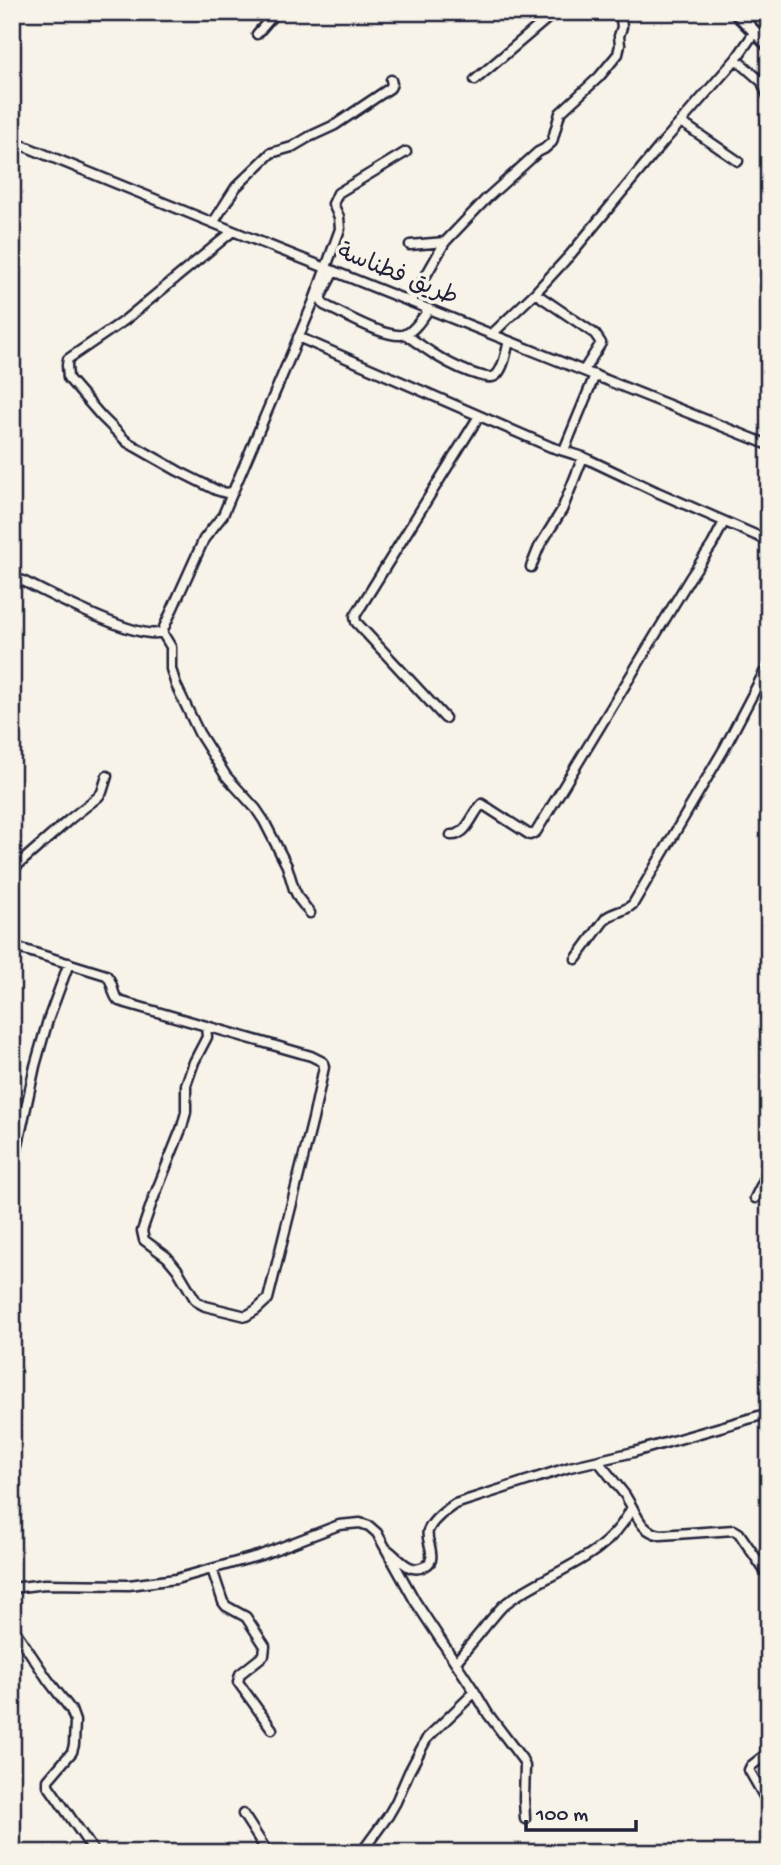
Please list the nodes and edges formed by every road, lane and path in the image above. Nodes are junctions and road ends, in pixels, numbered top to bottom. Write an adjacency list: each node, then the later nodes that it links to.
1 (276, 12): 6 (street)
2 (555, 12): 10 (street)
3 (616, 12): 20 (street)
4 (735, 12): 5 (street)
5 (754, 33): 7 (street); 8 (street)
6 (257, 34)
7 (769, 46)
8 (736, 59): 11 (street); 13 (street)
9 (391, 80): 18 (street)
10 (475, 80)
11 (769, 99)
12 (769, 115): 14 (street)
13 (681, 122): 17 (street); 23 (street)
14 (769, 129)
15 (12, 141): 18 (street, طريق فطناسة)
16 (406, 152): 22 (street)
17 (738, 161)
18 (213, 223): 19 (street, طريق فطناسة)
19 (233, 231): 22 (street, طريق فطناسة); 36 (street)
20 (445, 242): 21 (street); 24 (street)
21 (410, 245)
22 (330, 270): 24 (street, طريق فطناسة); 26 (street); 28 (street)
23 (535, 293): 27 (street); 30 (street)
24 (411, 302): 25 (street, طريق فطناسة)
25 (429, 310): 26 (street); 27 (street, طريق فطناسة)
26 (405, 334): 29 (street)
27 (492, 334): 29 (street, طريق فطناسة)
28 (298, 337): 32 (street); 36 (street)
29 (509, 341): 30 (street, طريق فطناسة)
30 (584, 370): 31 (street, طريق فطناسة)
31 (594, 375): 33 (street, طريق فطناسة); 34 (street)
32 (479, 416): 34 (street); 43 (street)
33 (769, 445)
34 (564, 450): 35 (street)
35 (583, 457): 37 (street); 39 (street)
36 (232, 492): 41 (street)
37 (724, 522): 38 (street); 45 (street)
38 (769, 541)
39 (531, 567)
40 (12, 579): 41 (street)
41 (162, 632): 47 (street)
42 (769, 663): 49 (street)
43 (445, 718)
44 (107, 776): 46 (street)
45 (451, 835)
46 (12, 870)
47 (310, 913)
48 (12, 946): 50 (street)
49 (576, 959)
50 (69, 963): 51 (street); 53 (street)
51 (206, 1027): 51 (street)
52 (769, 1170): 54 (street)
53 (12, 1172)
54 (755, 1198)
55 (769, 1413): 56 (street)
56 (598, 1461): 57 (street); 58 (street)
57 (632, 1507): 60 (street); 63 (street)
58 (385, 1548): 59 (street); 63 (street)
59 (212, 1569): 61 (street); 65 (street)
60 (769, 1577)
61 (12, 1588)
62 (12, 1626): 70 (street)
63 (456, 1662): 64 (street)
64 (475, 1692): 69 (street); 72 (street)
65 (272, 1729)
66 (769, 1752): 67 (street)
67 (769, 1805)
68 (243, 1814): 71 (street)
69 (525, 1819)
70 (94, 1853)
71 (268, 1853)
72 (361, 1853)

